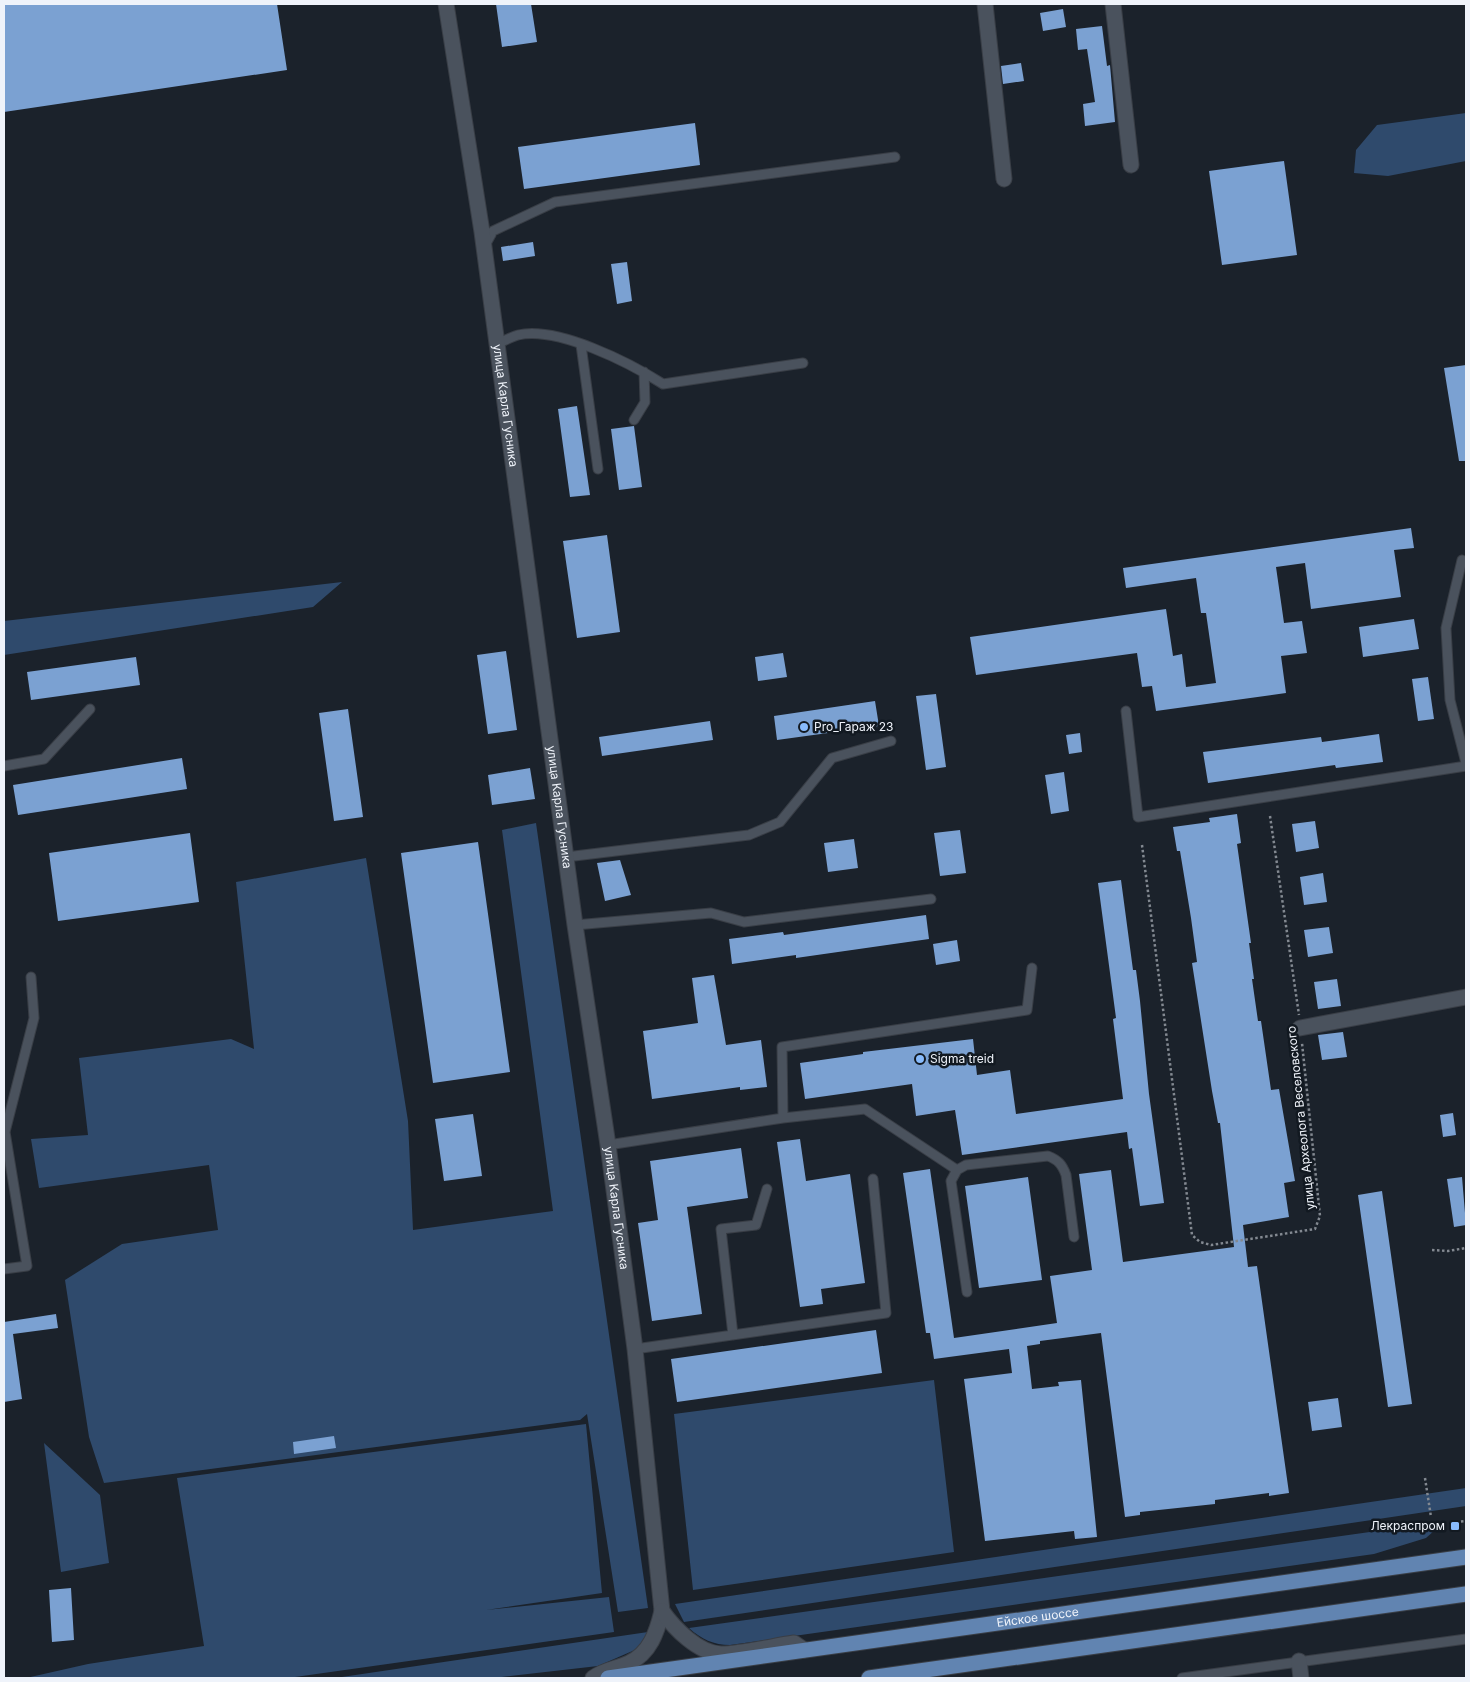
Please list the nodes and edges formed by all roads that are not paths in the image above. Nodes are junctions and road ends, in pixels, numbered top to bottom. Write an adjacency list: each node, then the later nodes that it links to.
1 (446, 4): 7 (street, улица Карла Гусника)
2 (985, 4): 6 (street)
3 (1113, 4): 5 (street)
4 (895, 157): 7 (lane)
5 (1131, 165)
6 (1004, 179)
7 (484, 248): 8 (street, улица Карла Гусника)
8 (497, 344): 9 (lane); 20 (street, улица Карла Гусника)
9 (581, 345): 11 (lane); 13 (lane)
10 (803, 363): 11 (lane)
11 (644, 372): 12 (lane)
12 (634, 420)
13 (598, 469)
14 (1462, 560): 18 (lane)
15 (90, 709): 19 (lane)
16 (1126, 711): 18 (lane)
17 (891, 741): 20 (lane)
18 (1466, 764)
19 (4, 766)
20 (566, 857): 22 (street, улица Карла Гусника)
21 (931, 899): 22 (lane)
22 (576, 925): 28 (street, улица Карла Гусника)
23 (1032, 968): 27 (lane)
24 (31, 977): 33 (lane)
25 (1466, 997): 26 (street)
26 (1300, 1028)
27 (784, 1118): 28 (lane); 29 (lane)
28 (608, 1145): 36 (street, улица Карла Гусника)
29 (957, 1170): 32 (lane); 34 (lane)
30 (873, 1179): 35 (lane)
31 (767, 1189): 35 (lane)
32 (1074, 1237)
33 (4, 1269)
34 (967, 1292)
35 (733, 1335): 36 (lane)
36 (634, 1349): 39 (street, улица Карла Гусника)
37 (1466, 1557): 41 (main road, Ейское шоссе)
38 (1466, 1594): 45 (main road)
39 (662, 1611): 41 (street); 43 (street)
40 (1466, 1639): 42 (lane)
41 (804, 1650): 44 (main road, Ейское шоссе)
42 (1299, 1661): 46 (lane); 47 (street)
43 (593, 1678)
44 (608, 1678)
45 (869, 1678)
46 (1182, 1678)
47 (1301, 1678)

